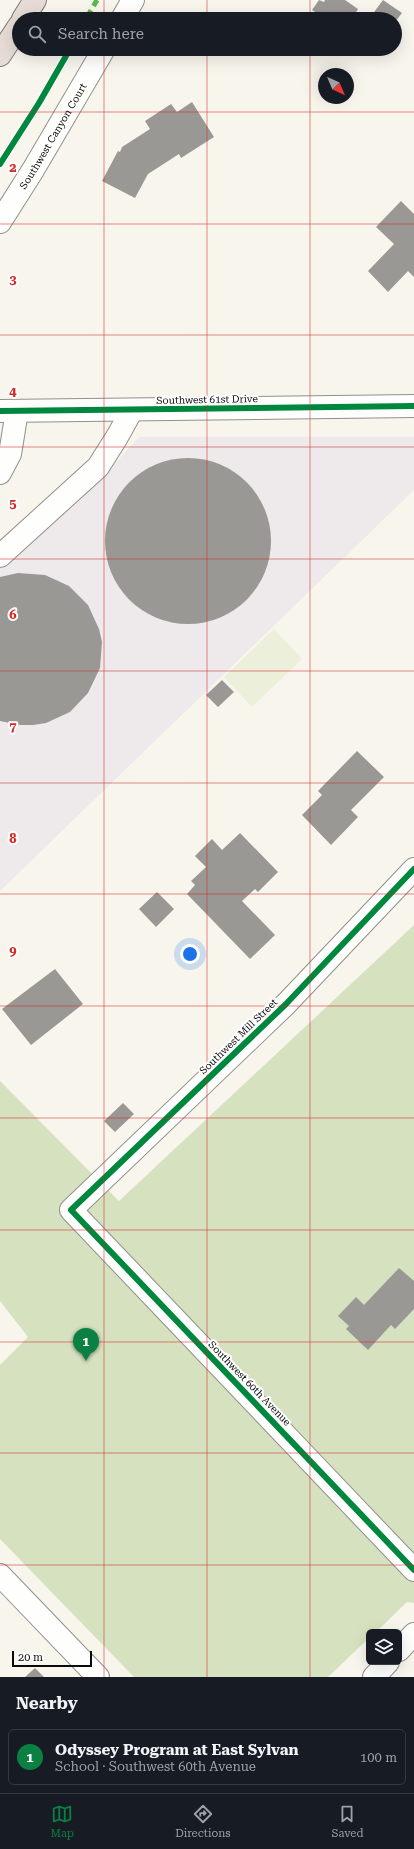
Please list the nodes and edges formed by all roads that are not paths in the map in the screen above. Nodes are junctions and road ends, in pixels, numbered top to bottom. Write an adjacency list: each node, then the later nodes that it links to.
1 (35, 0): 3 (highway)
2 (133, 0): 4 (street)
3 (28, 12)
4 (126, 12)
5 (12, 37): 6 (highway)
6 (0, 55)
7 (100, 56): 8 (street, Southwest Canyon Court)
8 (0, 222)
9 (414, 406): 10 (street, Southwest 61st Drive)
10 (132, 410): 11 (street, Southwest 61st Drive); 13 (street)
11 (9, 411): 12 (street)
12 (0, 473)
13 (0, 556)
14 (414, 869): 15 (street, Southwest Mill Street)
15 (71, 1210): 16 (street, Southwest 60th Avenue)
16 (414, 1570)
17 (0, 1575): 21 (street)
18 (414, 1634): 19 (street)
19 (402, 1647)
20 (385, 1665): 22 (street)
21 (98, 1677)
22 (374, 1677)

